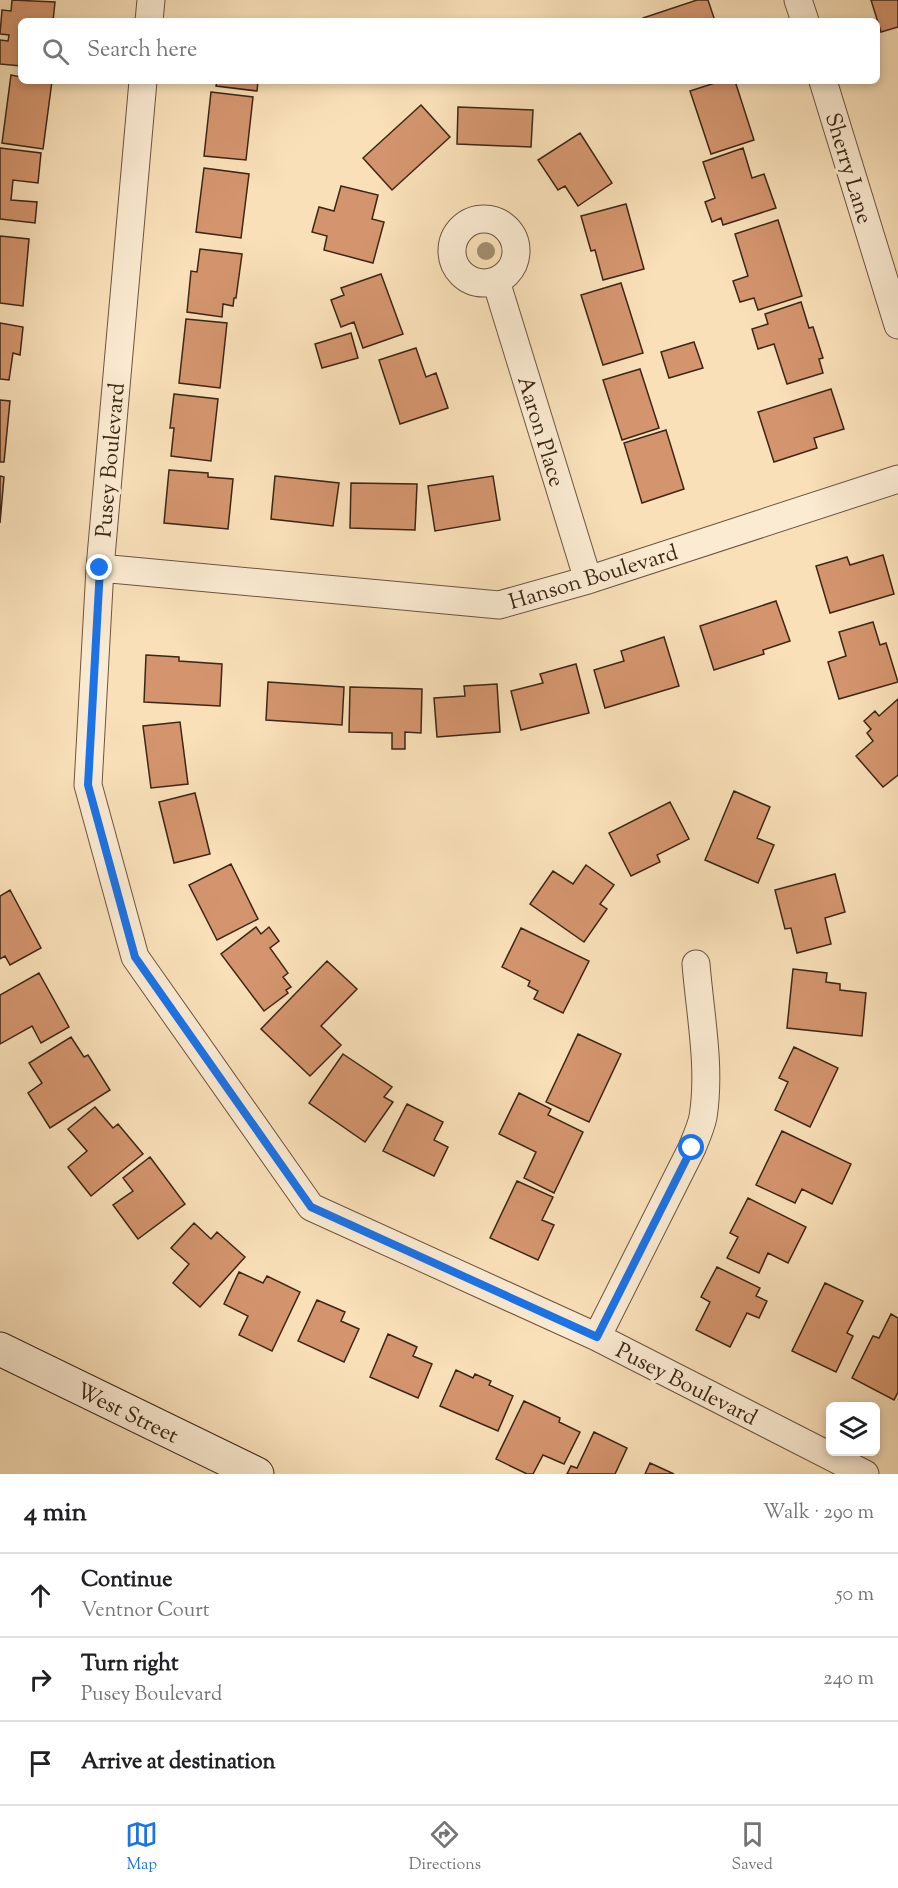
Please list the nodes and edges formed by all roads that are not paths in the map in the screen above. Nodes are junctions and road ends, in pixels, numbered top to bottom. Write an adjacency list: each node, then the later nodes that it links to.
1 (151, 0): 3 (street)
2 (798, 0): 4 (street)
3 (149, 18)
4 (804, 18)
5 (143, 84): 10 (street, Pusey Boulevard)
6 (824, 84): 8 (street, Sherry Lane)
7 (496, 281): 11 (street, Aaron Place)
8 (898, 325)
9 (898, 479): 11 (street, Hanson Boulevard)
10 (100, 568): 11 (street, Hanson Boulevard); 13 (street, Pusey Boulevard)
11 (588, 580)
12 (696, 964): 13 (street)
13 (597, 1337): 16 (street, Pusey Boulevard)
14 (0, 1349): 15 (main road, West Street)
15 (257, 1474)
16 (865, 1474)

